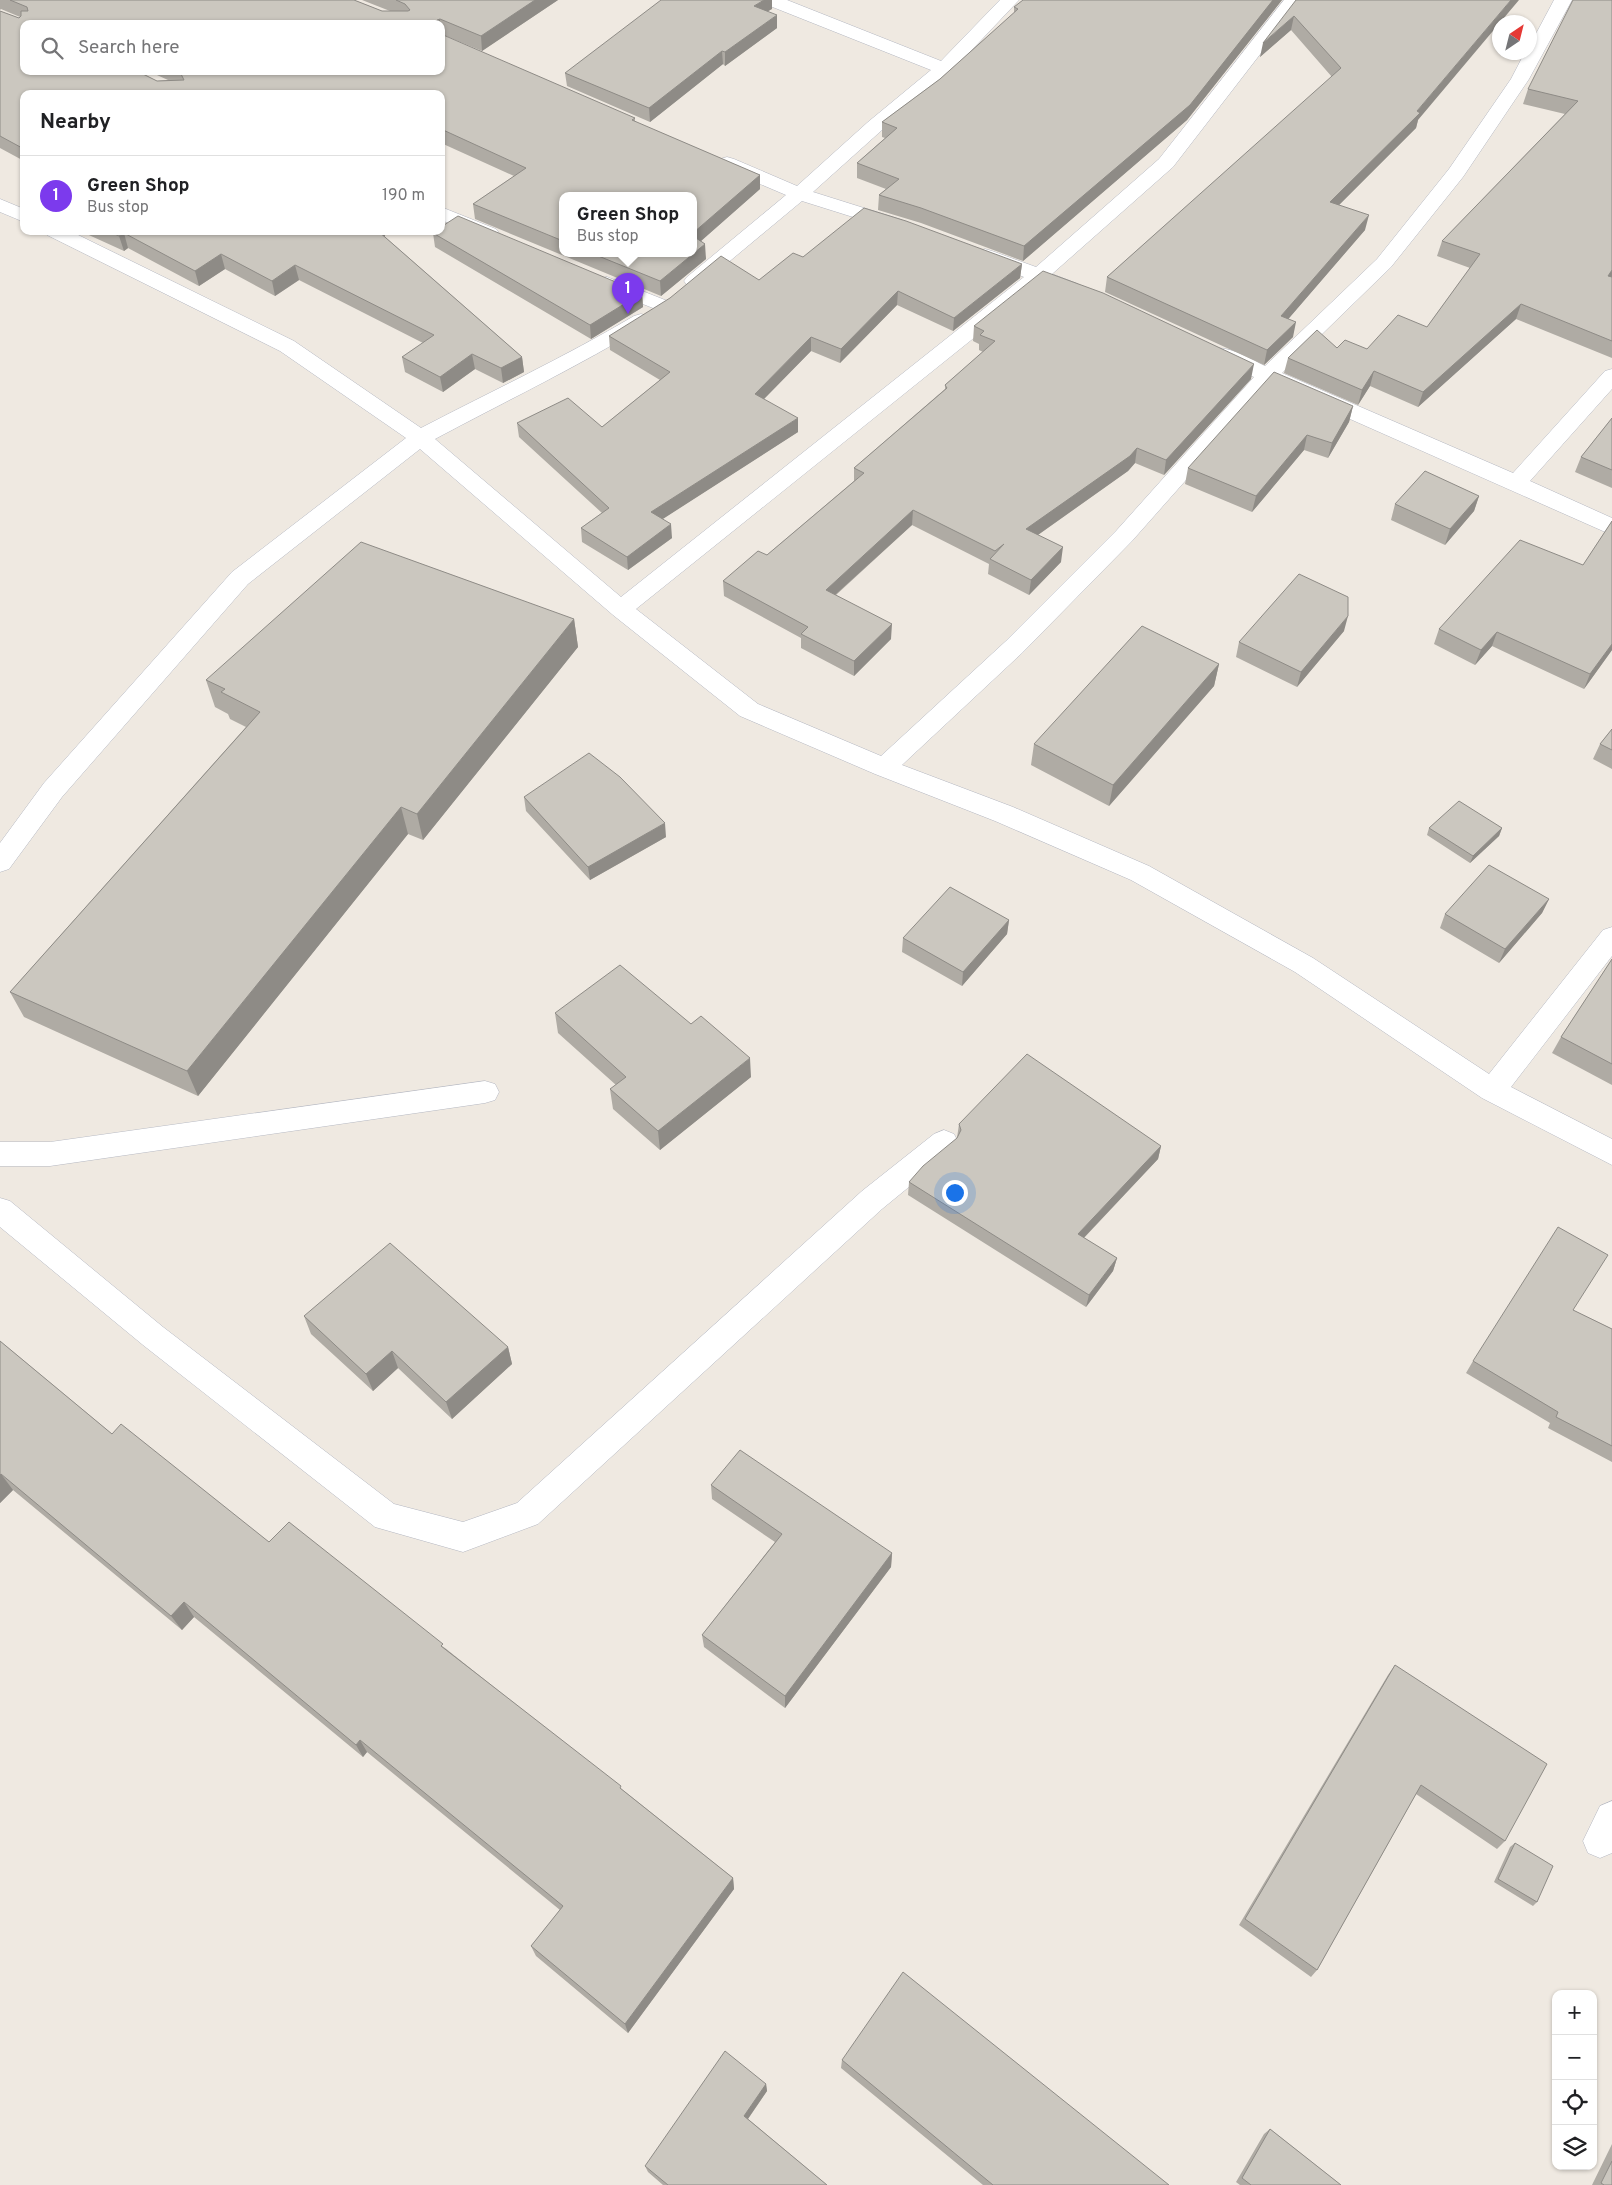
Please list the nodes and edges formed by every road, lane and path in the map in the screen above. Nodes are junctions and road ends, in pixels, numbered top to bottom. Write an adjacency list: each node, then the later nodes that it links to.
1 (771, 0): 5 (street)
2 (1010, 0): 5 (street)
3 (1293, 0): 16 (street)
4 (1563, 0): 20 (street)
5 (944, 68): 7 (street)
6 (709, 155): 7 (street)
7 (799, 194): 11 (street); 18 (street)
8 (0, 205): 9 (street)
9 (20, 214)
10 (445, 215): 13 (street)
11 (913, 229)
12 (62, 235): 22 (street)
13 (504, 239)
14 (967, 249): 16 (street)
15 (592, 276): 18 (street)
16 (1038, 276): 17 (street); 25 (street)
17 (1091, 296)
18 (664, 306): 22 (street)
19 (1205, 347): 20 (street)
20 (1267, 376): 23 (street); 26 (street)
21 (1612, 376): 23 (street)
22 (420, 438): 25 (street); 27 (street)
23 (1516, 483): 24 (street)
24 (1612, 527)
25 (621, 609): 26 (street)
26 (884, 768): 29 (street)
27 (0, 862)
28 (1612, 936): 29 (street)
29 (1492, 1090): 32 (street)
30 (485, 1092): 33 (street)
31 (944, 1142): 34 (street)
32 (1612, 1153)
33 (0, 1154)
34 (0, 1210)

